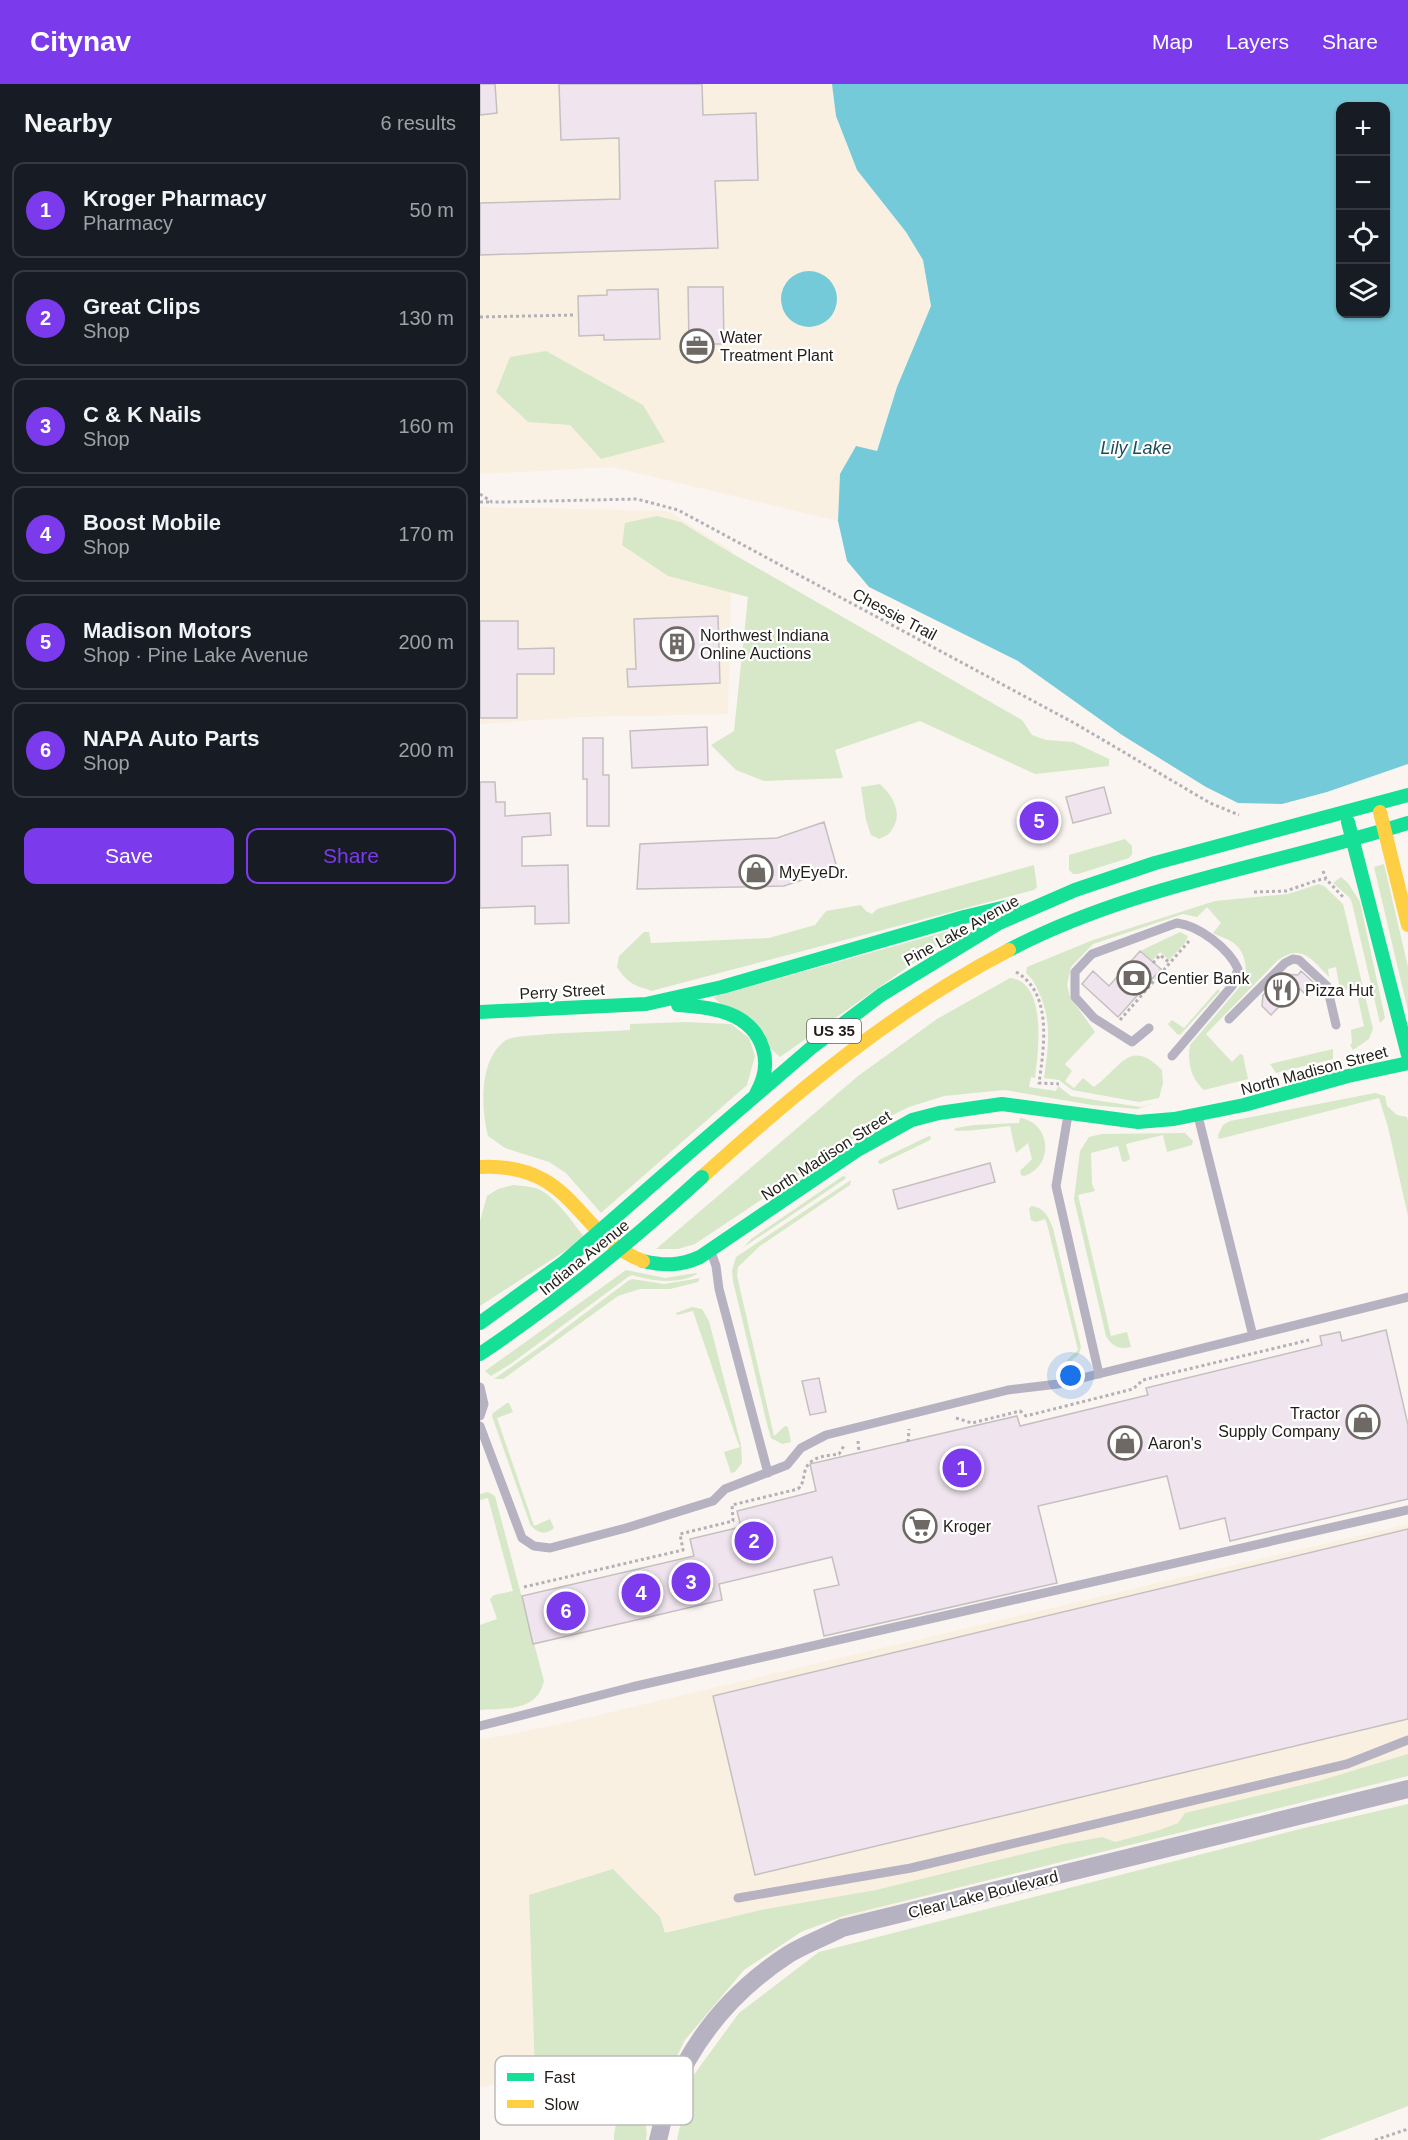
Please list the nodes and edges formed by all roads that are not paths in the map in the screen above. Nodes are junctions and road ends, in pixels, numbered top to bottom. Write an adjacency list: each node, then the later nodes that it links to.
1 (1408, 795): 2 (main road, Pine Lake Avenue / US 35)
2 (1378, 804): 3 (main road, Pine Lake Avenue / US 35); 5 (main road)
3 (1346, 813): 6 (main road); 7 (main road, Pine Lake Avenue / US 35)
4 (1408, 824): 5 (main road, US 35)
5 (1385, 831): 6 (main road, US 35); 8 (main road)
6 (1353, 840): 14 (main road); 26 (main road, Indiana Avenue / US 35, bridge)
7 (1075, 890): 9 (main road); 17 (main road, Pine Lake Avenue / US 35)
8 (1408, 925)
9 (646, 1004): 10 (main road, Perry Street); 17 (main road)
10 (480, 1012)
11 (1229, 1019): 12 (lane)
12 (1336, 1024)
13 (1149, 1028): 15 (lane)
14 (1408, 1055)
15 (1172, 1056)
16 (1408, 1063): 19 (main road, North Madison Street)
17 (756, 1094): 20 (main road, Pine Lake Avenue / US 35)
18 (1069, 1114): 19 (main road, North Madison Street); 22 (main road, North Madison Street); 27 (lane)
19 (1198, 1114): 25 (lane)
20 (684, 1158): 24 (main road, Indiana Avenue / US 35, bridge)
21 (480, 1167): 22 (main road, North Madison Street)
22 (710, 1250): 31 (lane)
23 (1408, 1297): 25 (lane)
24 (480, 1323)
25 (1253, 1336): 27 (lane)
26 (480, 1354)
27 (1099, 1374): 31 (lane)
28 (480, 1388): 29 (lane)
29 (480, 1416)
30 (480, 1426): 31 (lane)
31 (768, 1473)
32 (1408, 1510): 33 (lane)
33 (480, 1726)
34 (1408, 1740): 36 (lane)
35 (1408, 1789): 37 (street, Clear Lake Boulevard)
36 (738, 1898)
37 (689, 2056)
38 (662, 2125): 39 (street, Clear Lake Boulevard)
39 (658, 2140)

